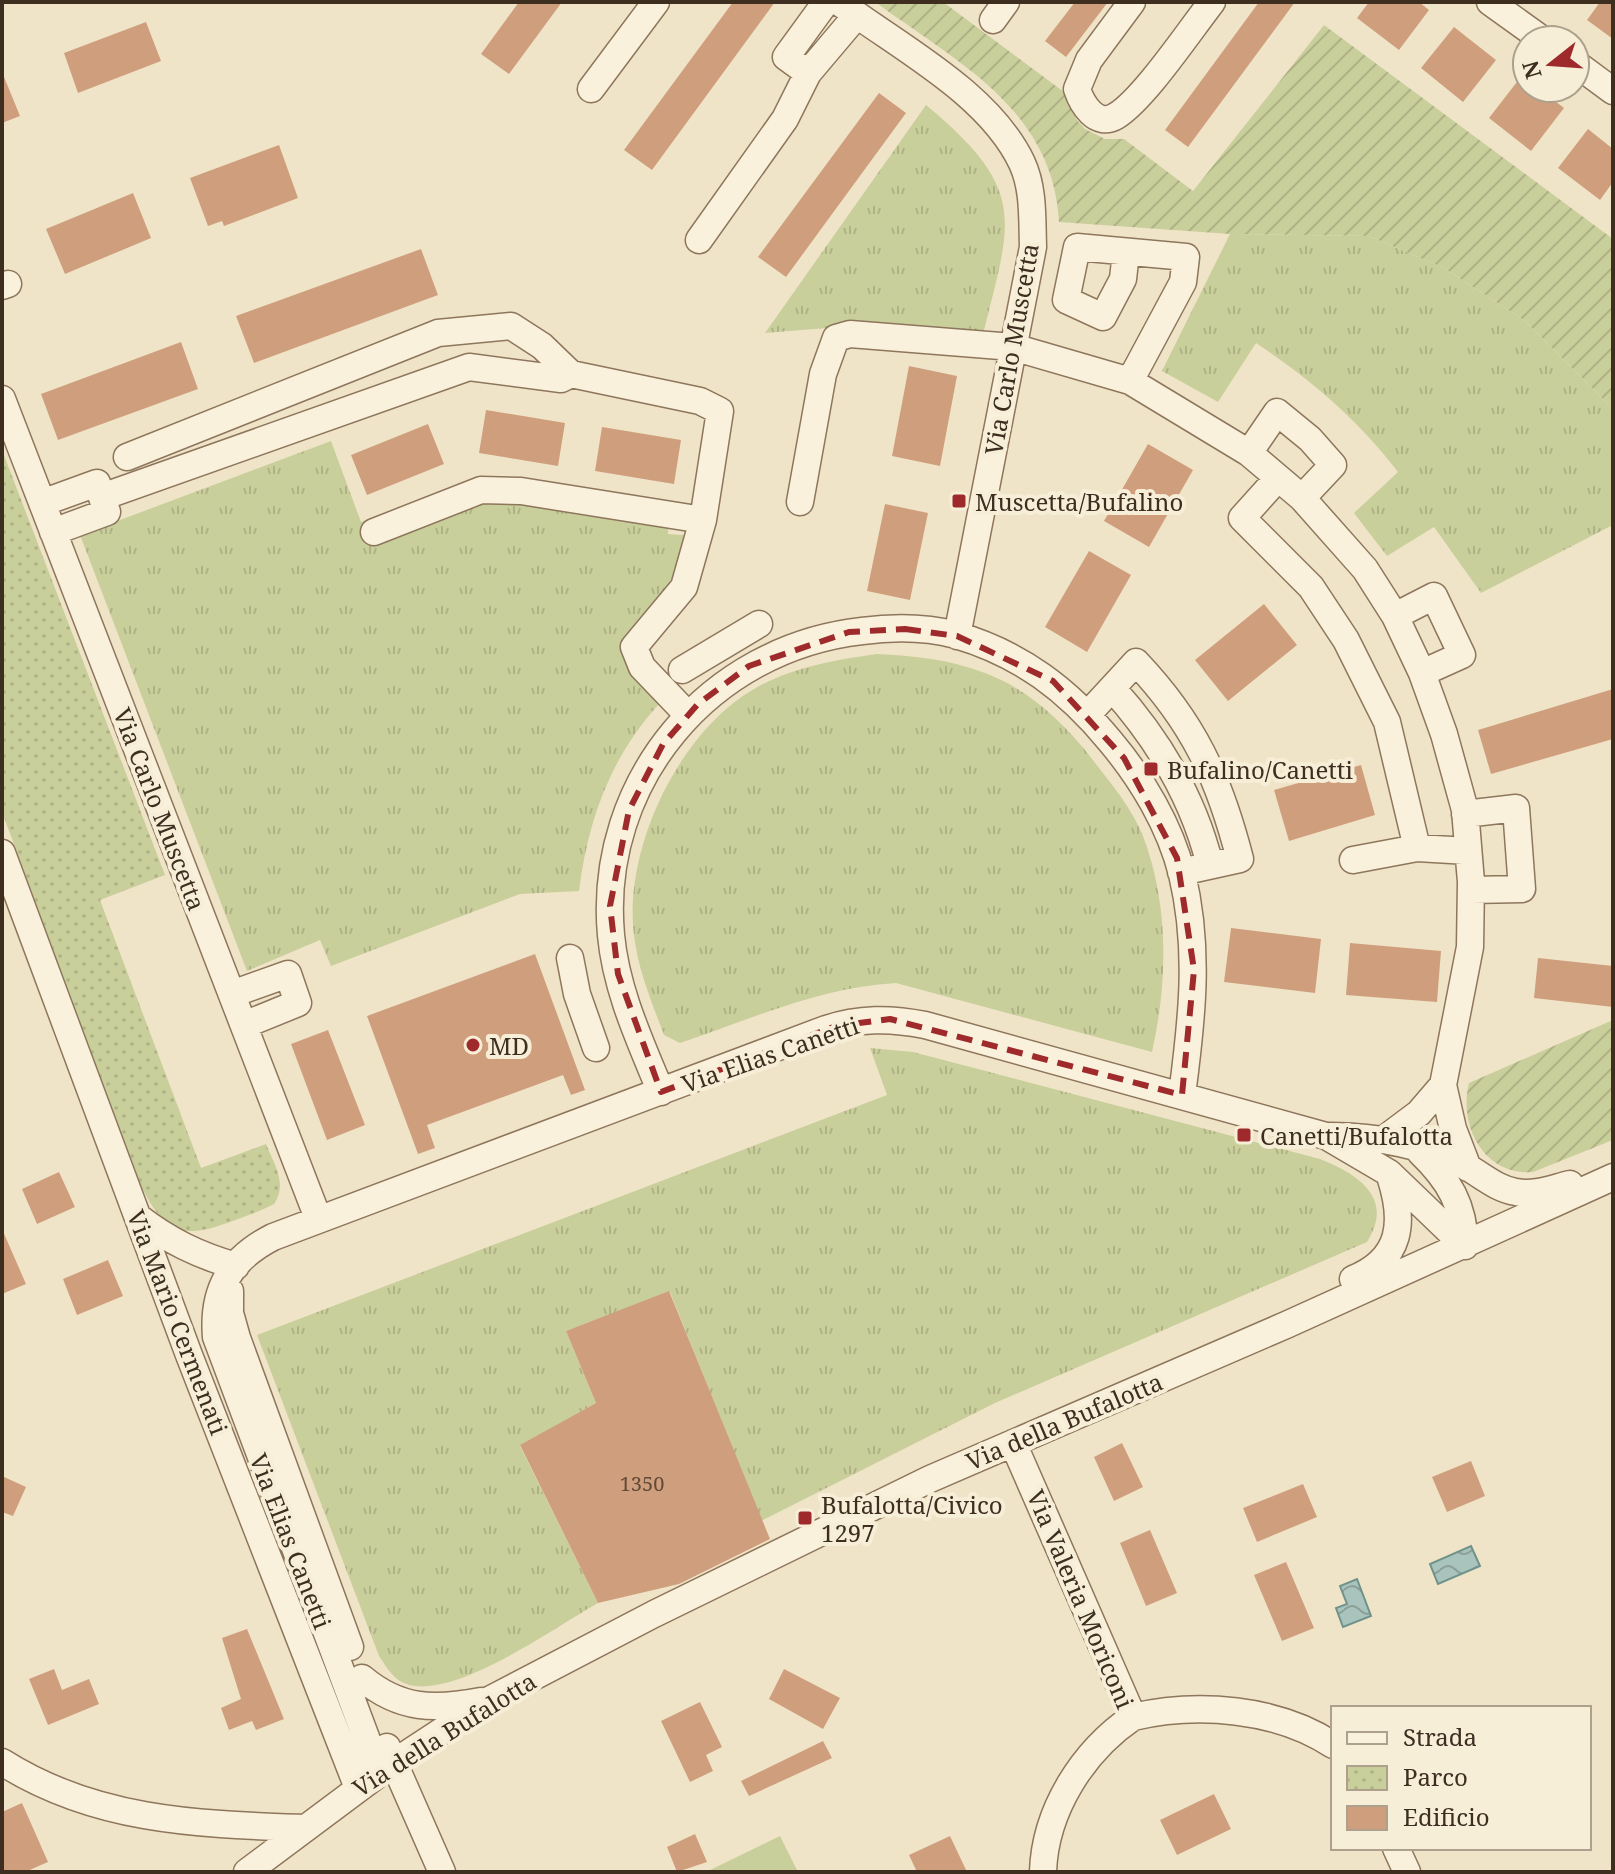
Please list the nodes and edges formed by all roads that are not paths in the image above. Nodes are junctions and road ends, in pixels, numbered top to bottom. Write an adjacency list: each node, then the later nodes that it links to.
1 (656, 2): 10 (street)
2 (826, 2): 8 (street)
3 (1132, 2): 4 (street)
4 (1212, 2)
5 (1490, 2): 7 (street)
6 (848, 9): 8 (street); 14 (street, Via Carlo Muscetta)
7 (1521, 24)
8 (808, 73): 12 (street)
9 (1591, 75): 11 (street)
10 (591, 89)
11 (1613, 91)
12 (699, 240)
13 (1126, 252): 15 (street); 15 (street); 18 (street)
14 (1031, 256): 15 (street); 16 (street, Via Carlo Muscetta)
15 (1073, 266)
16 (1013, 347): 18 (street); 25 (street); 32 (street, Via Carlo Muscetta)
17 (571, 374): 21 (street); 23 (street); 27 (street)
18 (1130, 381): 20 (street)
19 (2, 399): 26 (street, Via Carlo Muscetta)
20 (1249, 453): 22 (street); 24 (street)
21 (127, 457)
22 (1278, 478): 24 (street); 41 (street)
23 (102, 497): 26 (street); 28 (street)
24 (1302, 498): 30 (street)
25 (800, 502)
26 (42, 503): 28 (street, Via Carlo Muscetta)
27 (703, 520): 29 (street); 38 (street)
28 (53, 532): 49 (street, Via Carlo Muscetta)
29 (374, 532)
30 (1395, 616): 35 (street); 35 (street)
31 (759, 624): 33 (street)
32 (957, 636): 34 (street); 39 (street)
33 (732, 638): 34 (street); 36 (street)
34 (749, 666): 36 (street)
35 (1422, 673): 40 (street)
36 (722, 683): 38 (street)
37 (1112, 688): 39 (street); 45 (street); 45 (street)
38 (687, 714): 48 (street)
39 (1088, 714): 46 (street)
40 (1465, 814): 42 (street); 47 (street)
41 (1417, 848): 42 (street); 44 (street)
42 (1468, 851): 47 (street)
43 (2, 853): 63 (street, Via Mario Cermenati)
44 (1353, 860)
45 (1210, 865): 46 (street)
46 (1181, 872): 56 (street)
47 (1471, 890): 54 (street)
48 (616, 966): 50 (street); 51 (street)
49 (232, 994): 52 (street, Via Carlo Muscetta); 52 (street)
50 (624, 997): 51 (street); 55 (street)
51 (581, 1006): 53 (street)
52 (244, 1025): 64 (street, Via Carlo Muscetta)
53 (596, 1048)
54 (1443, 1085): 58 (street); 60 (street)
55 (661, 1092): 56 (street, Via Elias Canetti); 64 (street, Via Elias Canetti)
56 (1182, 1095): 57 (street, Via Elias Canetti)
57 (1326, 1136): 58 (street); 61 (street)
58 (1383, 1140): 59 (street)
59 (1415, 1148): 60 (street); 65 (street)
60 (1468, 1168): 62 (street)
61 (1389, 1173): 65 (street); 70 (street)
62 (1613, 1174): 65 (street, Via della Bufalotta)
63 (138, 1217): 66 (street); 68 (street, Via Mario Cermenati)
64 (318, 1218): 67 (street, Via Elias Canetti)
65 (1465, 1246): 70 (street, Via della Bufalotta)
66 (199, 1255): 67 (street); 68 (street)
67 (236, 1266): 71 (street, Via Elias Canetti); 73 (street, Via Elias Canetti)
68 (162, 1281): 69 (street, Via Mario Cermenati)
69 (174, 1315): 71 (street); 79 (street, Via Mario Cermenati)
70 (1286, 1325): 72 (street, Via della Bufalotta)
71 (216, 1337): 73 (street, Via Elias Canetti)
72 (1013, 1443): 75 (street, Via della Bufalotta); 76 (street, Via Valeria Moriconi)
73 (277, 1475): 74 (street, Via Elias Canetti); 79 (street, Via Elias Canetti)
74 (362, 1678): 75 (street); 79 (street, Via Elias Canetti)
75 (489, 1700): 79 (street, Via della Bufalotta)
76 (1133, 1717): 77 (street); 84 (street, Via Valeria Moriconi)
77 (1331, 1744)
78 (2, 1762): 80 (street)
79 (376, 1774): 80 (street, Via della Bufalotta); 83 (street)
80 (303, 1828): 82 (street, Via della Bufalotta)
81 (1397, 1850): 85 (street)
82 (247, 1872)
83 (442, 1872)
84 (1043, 1872)
85 (1407, 1872)

